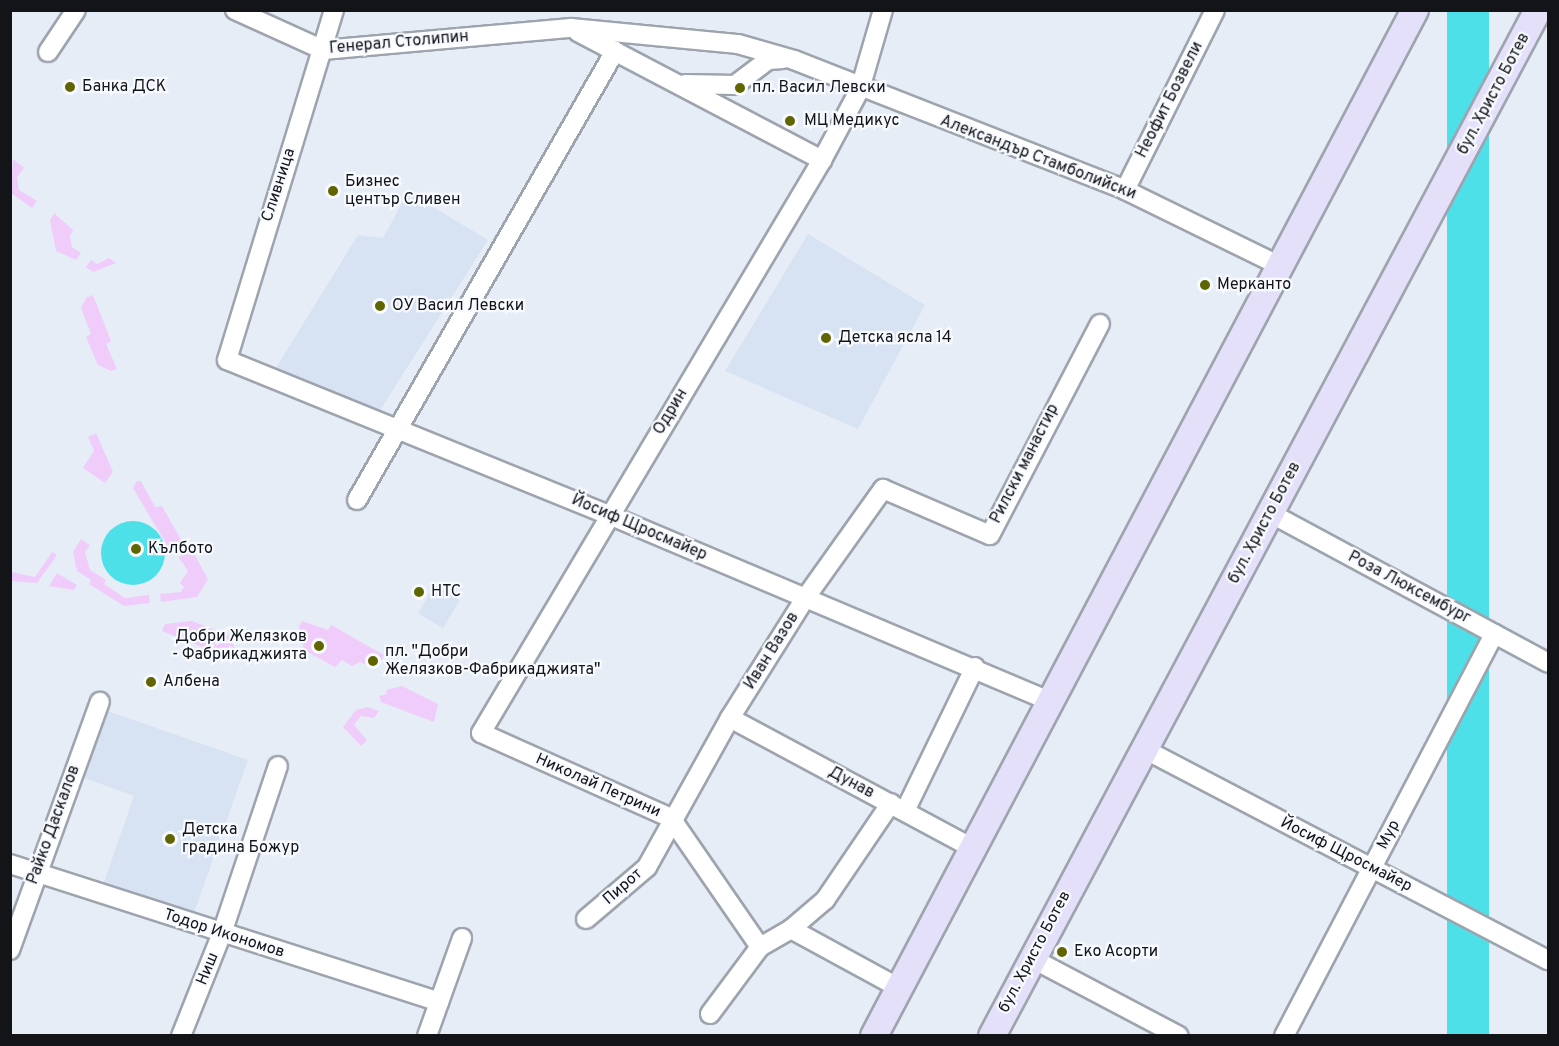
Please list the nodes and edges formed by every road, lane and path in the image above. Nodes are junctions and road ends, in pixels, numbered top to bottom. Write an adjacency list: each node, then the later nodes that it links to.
1 (76, 10): 11 (street)
2 (235, 10): 9 (street, Генерал Столипин)
3 (334, 10): 9 (street, Сливница)
4 (883, 10): 14 (street, Одрин)
5 (1215, 10): 16 (street, Неофит Бозвели)
6 (1415, 10): 17 (main road)
7 (1538, 10): 23 (main road, бул. Христо Ботев)
8 (570, 19): 9 (street, Генерал Столипин); 10 (street); 12 (street, Генерал Столипин)
9 (323, 50): 19 (street, Сливница)
10 (615, 51): 13 (street); 20 (street)
11 (48, 52)
12 (794, 60): 13 (street); 14 (street, Александър Стамболийски)
13 (676, 84): 15 (street)
14 (860, 89): 15 (street, Одрин); 16 (street, Александър Стамболийски)
15 (822, 160): 24 (street, Одрин)
16 (1125, 190): 17 (street, Александър Стамболийски)
17 (1278, 265): 29 (main road)
18 (1100, 324): 21 (street, Рилски манастир)
19 (227, 360): 20 (street, Йосиф Щросмайер)
20 (398, 429): 22 (street); 24 (street, Йосиф Щросмайер)
21 (883, 489): 25 (street, Иван Вазов)
22 (357, 500)
23 (1270, 513): 26 (street, Роза Люксембург); 33 (main road, бул. Христо Ботев)
24 (609, 515): 25 (street, Йосиф Щросмайер); 32 (street, Одрин)
25 (806, 597): 28 (street, Йосиф Щросмайер); 31 (street, Иван Вазов)
26 (1494, 634): 27 (street, Роза Люксембург); 39 (street, Мур)
27 (1548, 663)
28 (975, 668): 29 (street, Йосиф Щросмайер); 35 (street)
29 (1049, 701): 37 (main road)
30 (100, 702): 40 (street, Райко Даскалов)
31 (730, 718): 35 (street, Дунав); 36 (street, Иван Вазов)
32 (480, 733): 36 (street, Николай Петрини)
33 (1144, 749): 39 (street, Йосиф Щросмайер); 47 (main road, бул. Христо Ботев)
34 (278, 766): 43 (street, Ниш)
35 (898, 807): 37 (street, Дунав); 42 (street)
36 (671, 818): 41 (street, Пирот); 45 (street, Николай Петрини)
37 (972, 848): 49 (main road)
38 (10, 864): 40 (street, Тодор Икономов)
39 (1372, 868): 48 (street, Йосиф Щросмайер); 57 (street, Мур)
40 (35, 873): 43 (street, Тодор Икономов); 46 (street, Райко Даскалов)
41 (586, 919)
42 (791, 929): 45 (street); 49 (street)
43 (222, 933): 50 (street, Тодор Икономов); 52 (street, Ниш)
44 (462, 938): 50 (street)
45 (760, 947): 51 (street)
46 (10, 950)
47 (1031, 958): 55 (main road, бул. Христо Ботев); 56 (street)
48 (1548, 960)
49 (899, 988): 54 (main road)
50 (439, 1002): 53 (street)
51 (710, 1014)
52 (181, 1035)
53 (427, 1035)
54 (874, 1035)
55 (992, 1035)
56 (1179, 1035)
57 (1284, 1035)

